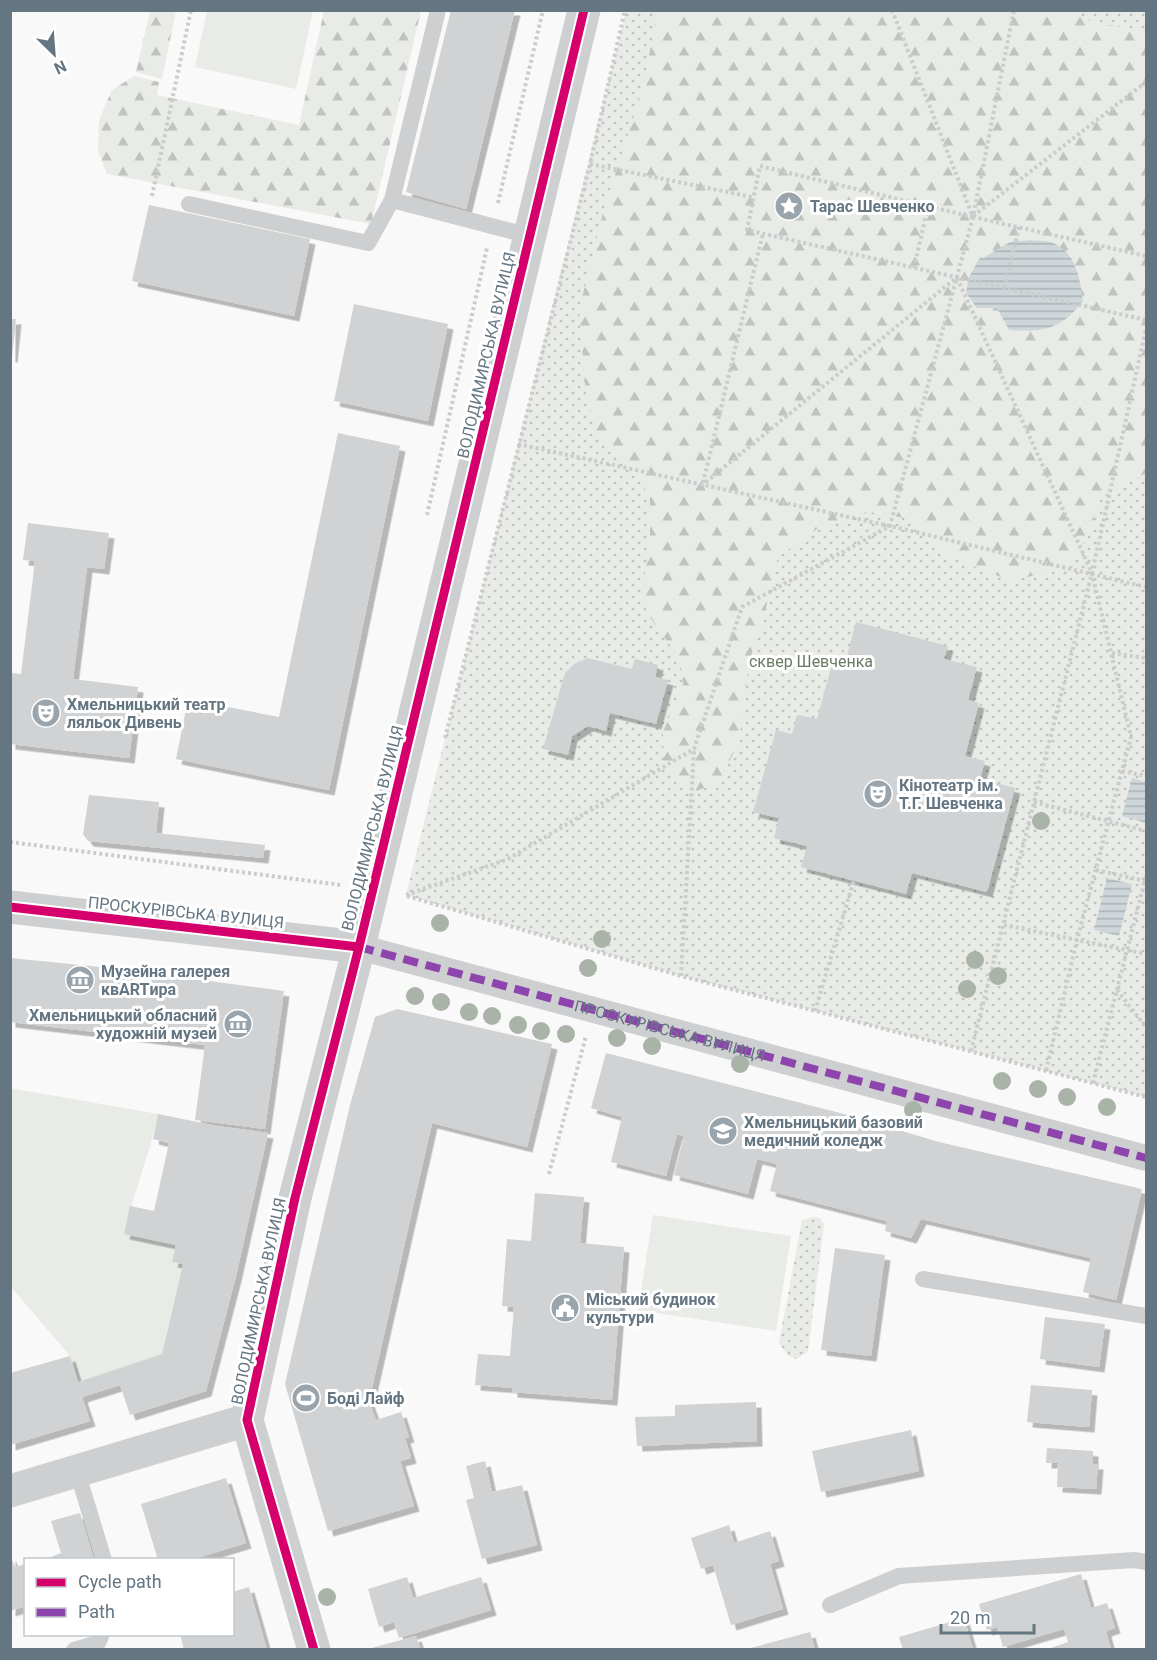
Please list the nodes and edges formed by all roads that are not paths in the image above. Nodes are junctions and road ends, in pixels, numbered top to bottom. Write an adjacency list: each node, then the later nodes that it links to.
1 (438, 10): 3 (lane)
2 (584, 10): 5 (street, ВОЛОДИМИРСЬКА ВУЛИЦЯ)
3 (392, 200): 4 (lane); 5 (lane)
4 (189, 204)
5 (530, 236): 7 (street, ВОЛОДИМИРСЬКА ВУЛИЦЯ)
6 (10, 907): 7 (street, ПРОСКУРІВСЬКА ВУЛИЦЯ)
7 (359, 946): 8 (street, ПРОСКУРІВСЬКА ВУЛИЦЯ); 11 (street, ВОЛОДИМИРСЬКА ВУЛИЦЯ)
8 (1146, 1158)
9 (923, 1279): 10 (lane)
10 (1146, 1316)
11 (247, 1420): 12 (street); 19 (street, ВОЛОДИМИРСЬКА ВУЛИЦЯ)
12 (77, 1471): 13 (street); 14 (lane)
13 (10, 1491)
14 (103, 1558)
15 (1146, 1562): 16 (lane)
16 (830, 1605)
17 (102, 1636): 18 (lane)
18 (74, 1650)
19 (314, 1650)

